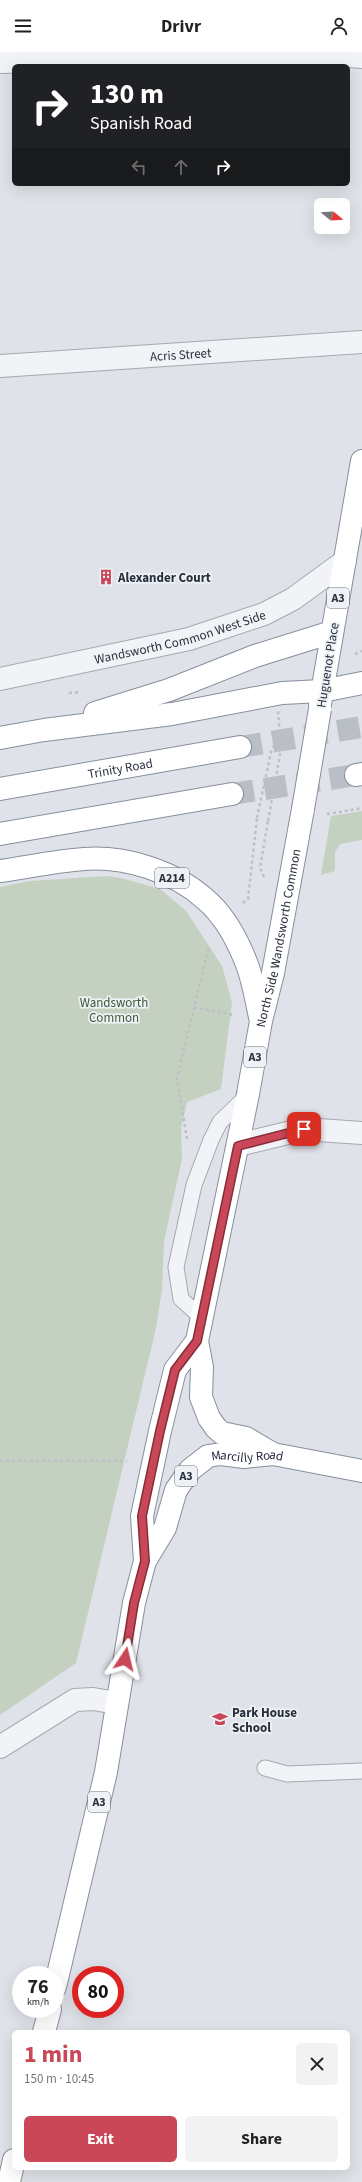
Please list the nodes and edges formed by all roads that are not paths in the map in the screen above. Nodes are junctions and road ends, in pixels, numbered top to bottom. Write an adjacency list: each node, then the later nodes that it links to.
1 (252, 54): 2 (street); 3 (street)
2 (362, 57)
3 (0, 62)
4 (362, 342): 5 (street, Acris Street)
5 (0, 366)
6 (362, 461): 7 (highway, Huguenot Place / A3)
7 (360, 489): 8 (highway, Huguenot Place / A3)
8 (345, 561): 9 (highway, Huguenot Place / A3); 10 (street, Wandsworth Common West Side)
9 (332, 632): 12 (highway, Huguenot Place / A3); 13 (highway)
10 (0, 679)
11 (362, 683): 12 (highway)
12 (321, 700): 13 (highway); 16 (highway, Huguenot Place / A3, bridge)
13 (44, 730): 14 (highway)
14 (0, 738)
15 (240, 747): 17 (highway, Trinity Road)
16 (313, 751): 21 (highway, North Side Wandsworth Common / A3, bridge)
17 (0, 789)
18 (232, 794): 19 (highway)
19 (0, 834)
20 (0, 871): 21 (highway, A214)
21 (261, 1021): 22 (highway, North Side Wandsworth Common / A3)
22 (248, 1094): 24 (highway, North Side Wandsworth Common / A3); 25 (lane)
23 (362, 1133): 24 (street)
24 (238, 1146): 25 (highway, North Side Wandsworth Common / A3)
25 (201, 1318): 26 (highway, North Side Wandsworth Common / A3)
26 (197, 1341): 27 (highway, A3); 29 (highway, North Side Wandsworth Common / A3)
27 (273, 1454): 28 (highway, Marcilly Road / A3); 29 (highway, Marcilly Road / A3)
28 (362, 1471)
29 (145, 1561): 30 (highway, North Side Wandsworth Common / A3)
30 (117, 1703): 31 (street); 34 (highway, North Side Wandsworth Common / A3)
31 (0, 1747)
32 (265, 1768): 33 (lane)
33 (362, 1771)
34 (60, 1966)
35 (48, 2018): 36 (highway)
36 (45, 2030)
37 (12, 2169): 38 (highway)
38 (9, 2182)

